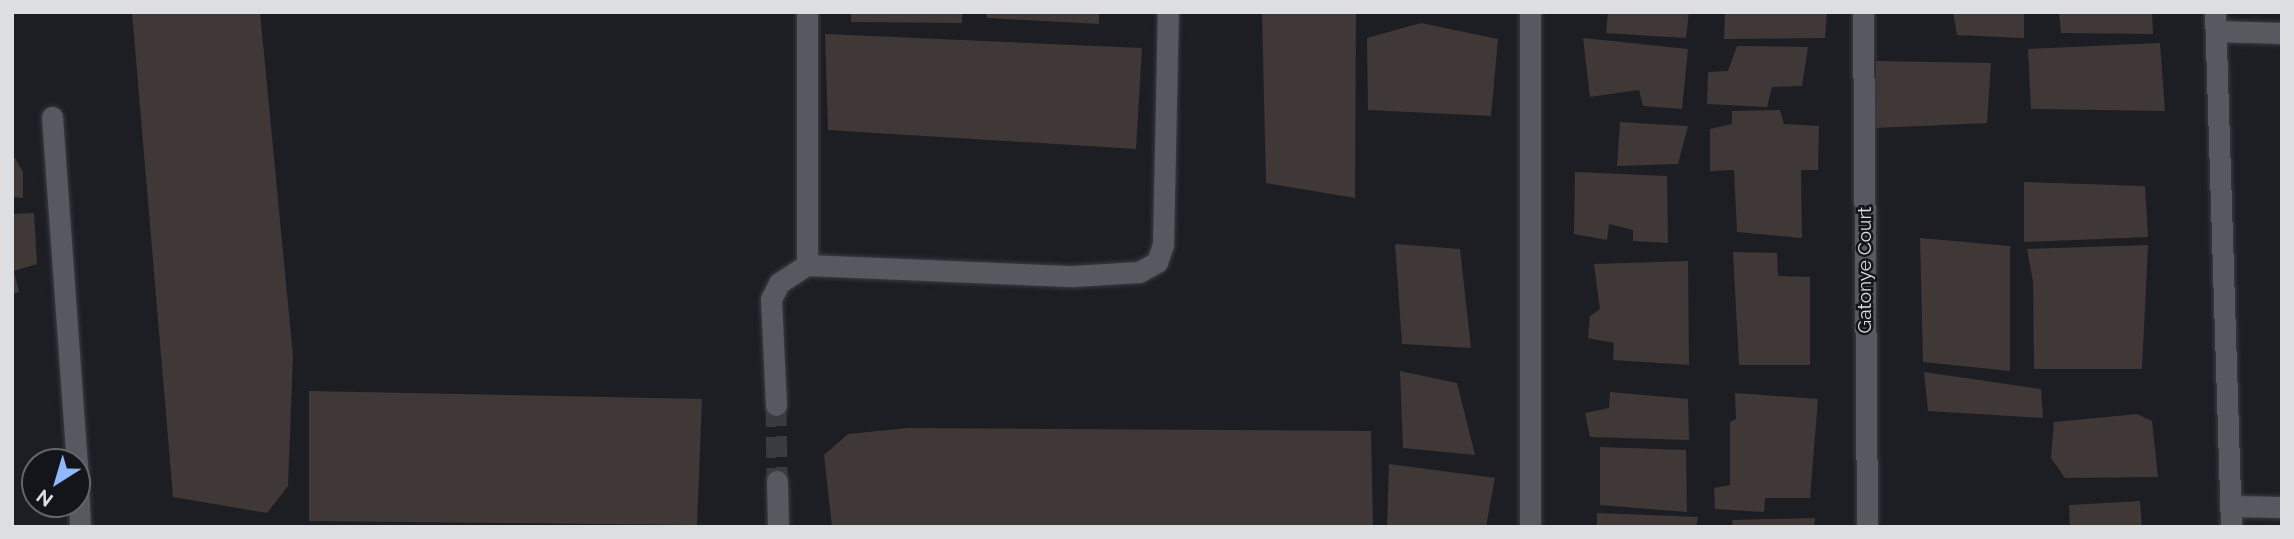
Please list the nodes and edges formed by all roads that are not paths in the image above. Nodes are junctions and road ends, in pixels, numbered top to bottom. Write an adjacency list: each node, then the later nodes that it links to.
1 (807, 12): 8 (street)
2 (1168, 12): 8 (street)
3 (1531, 12): 15 (street)
4 (1863, 12): 16 (street, Gatonye Court)
5 (2215, 22): 6 (street); 13 (street)
6 (2282, 33)
7 (52, 117): 10 (street)
8 (807, 265): 9 (street)
9 (776, 405)
10 (76, 448)
11 (777, 481): 14 (street)
12 (2282, 507): 13 (street)
13 (2231, 516)
14 (778, 527)
15 (1530, 527)
16 (1867, 527)

